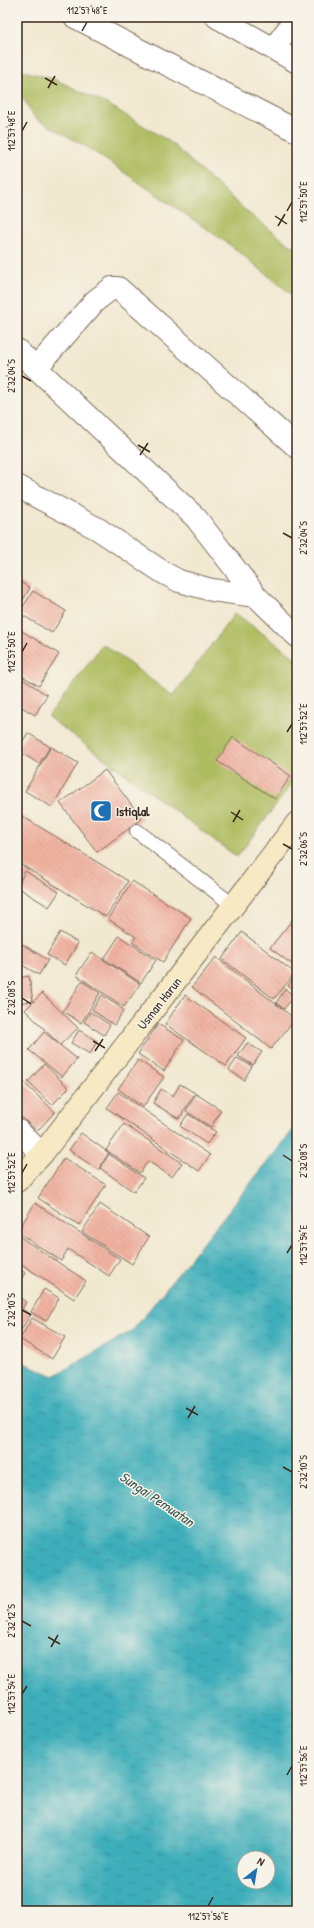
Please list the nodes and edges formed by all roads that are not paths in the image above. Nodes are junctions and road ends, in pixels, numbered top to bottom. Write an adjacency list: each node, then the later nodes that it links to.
1 (75, 17): 6 (street)
2 (217, 17): 4 (street)
3 (297, 17): 4 (street)
4 (274, 48): 5 (street)
5 (297, 62)
6 (297, 131)
7 (17, 350): 8 (street)
8 (37, 367): 9 (street); 11 (street)
9 (297, 447)
10 (17, 486): 11 (street)
11 (256, 596): 12 (street)
12 (297, 636)
13 (297, 823): 15 (street, Usman Harun)
14 (137, 831): 15 (lane)
15 (234, 906): 17 (street, Usman Harun)
16 (17, 1130): 17 (street)
17 (42, 1154): 18 (street, Usman Harun)
18 (17, 1181)

